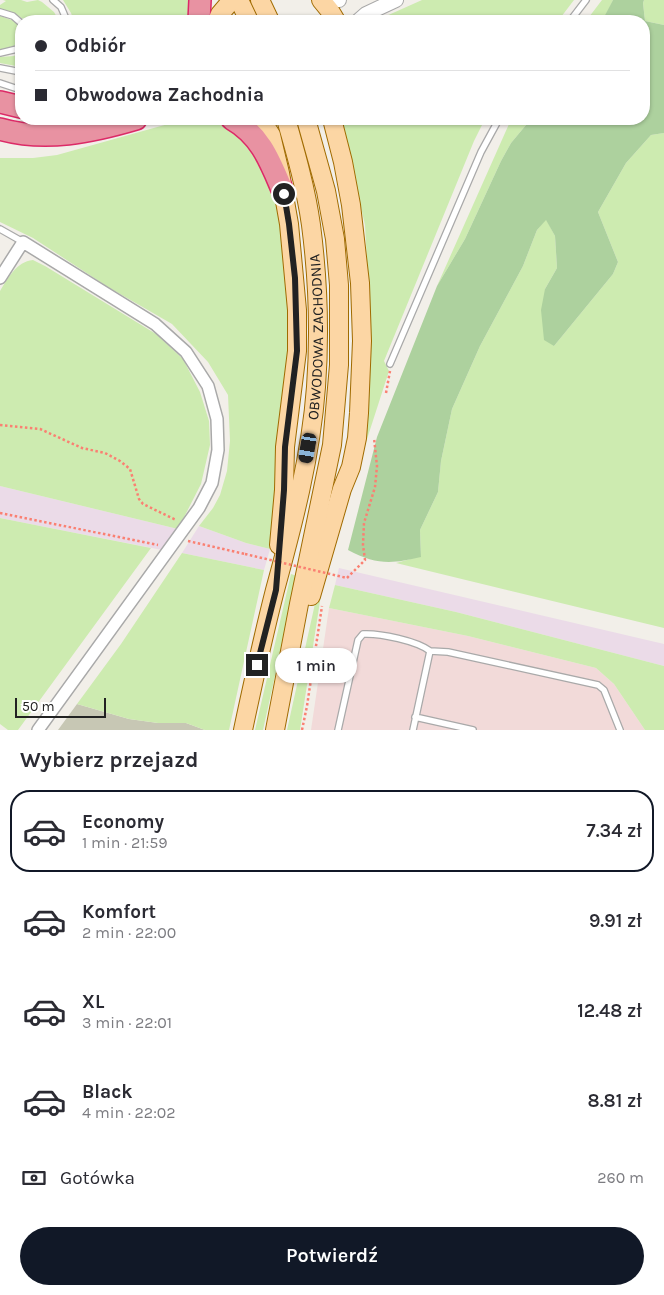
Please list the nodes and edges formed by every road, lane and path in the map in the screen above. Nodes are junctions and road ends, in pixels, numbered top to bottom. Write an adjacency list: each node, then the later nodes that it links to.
1 (53, 0): 11 (lane)
2 (200, 0): 12 (highway)
3 (232, 0): 10 (main road)
4 (239, 0): 13 (main road)
5 (260, 0): 14 (main road)
6 (327, 0): 15 (main road)
7 (396, 0): 16 (street)
8 (586, 0): 17 (lane)
9 (0, 12): 18 (lane)
10 (218, 12)
11 (64, 15)
12 (199, 15)
13 (246, 15)
14 (267, 15)
15 (333, 15)
16 (365, 15)
17 (575, 15)
18 (15, 18)
19 (15, 49): 20 (lane)
20 (0, 53)
21 (0, 68): 22 (lane)
22 (15, 71)
23 (0, 83): 24 (lane)
24 (15, 88)
25 (0, 102): 26 (highway)
26 (15, 106)
27 (115, 125): 34 (highway)
28 (241, 125): 35 (highway)
29 (265, 125): 35 (main road)
30 (288, 125): 48 (main road, OBWODOWA ZACHODNIA)
31 (308, 125): 51 (main road, OBWODOWA ZACHODNIA)
32 (334, 125): 51 (main road)
33 (496, 125): 39 (lane)
34 (0, 129)
35 (284, 194): 48 (main road)
36 (0, 229): 37 (lane)
37 (23, 242): 38 (street); 44 (street)
38 (0, 278)
39 (390, 364): 40 (path)
40 (386, 393)
41 (0, 425): 44 (path)
42 (374, 438): 45 (path, bridge)
43 (0, 513): 45 (path)
44 (186, 528): 45 (street)
45 (175, 543): 53 (street)
46 (331, 568): 47 (path)
47 (329, 576)
48 (276, 590): 54 (main road, OBWODOWA ZACHODNIA)
49 (322, 603): 56 (path)
50 (430, 651): 52 (lane); 57 (lane); 60 (lane)
51 (282, 701): 55 (main road, OBWODOWA ZACHODNIA)
52 (416, 717): 58 (lane); 59 (lane)
53 (38, 730)
54 (243, 730)
55 (275, 730)
56 (302, 730)
57 (338, 730)
58 (412, 730)
59 (473, 730)
60 (620, 730)

